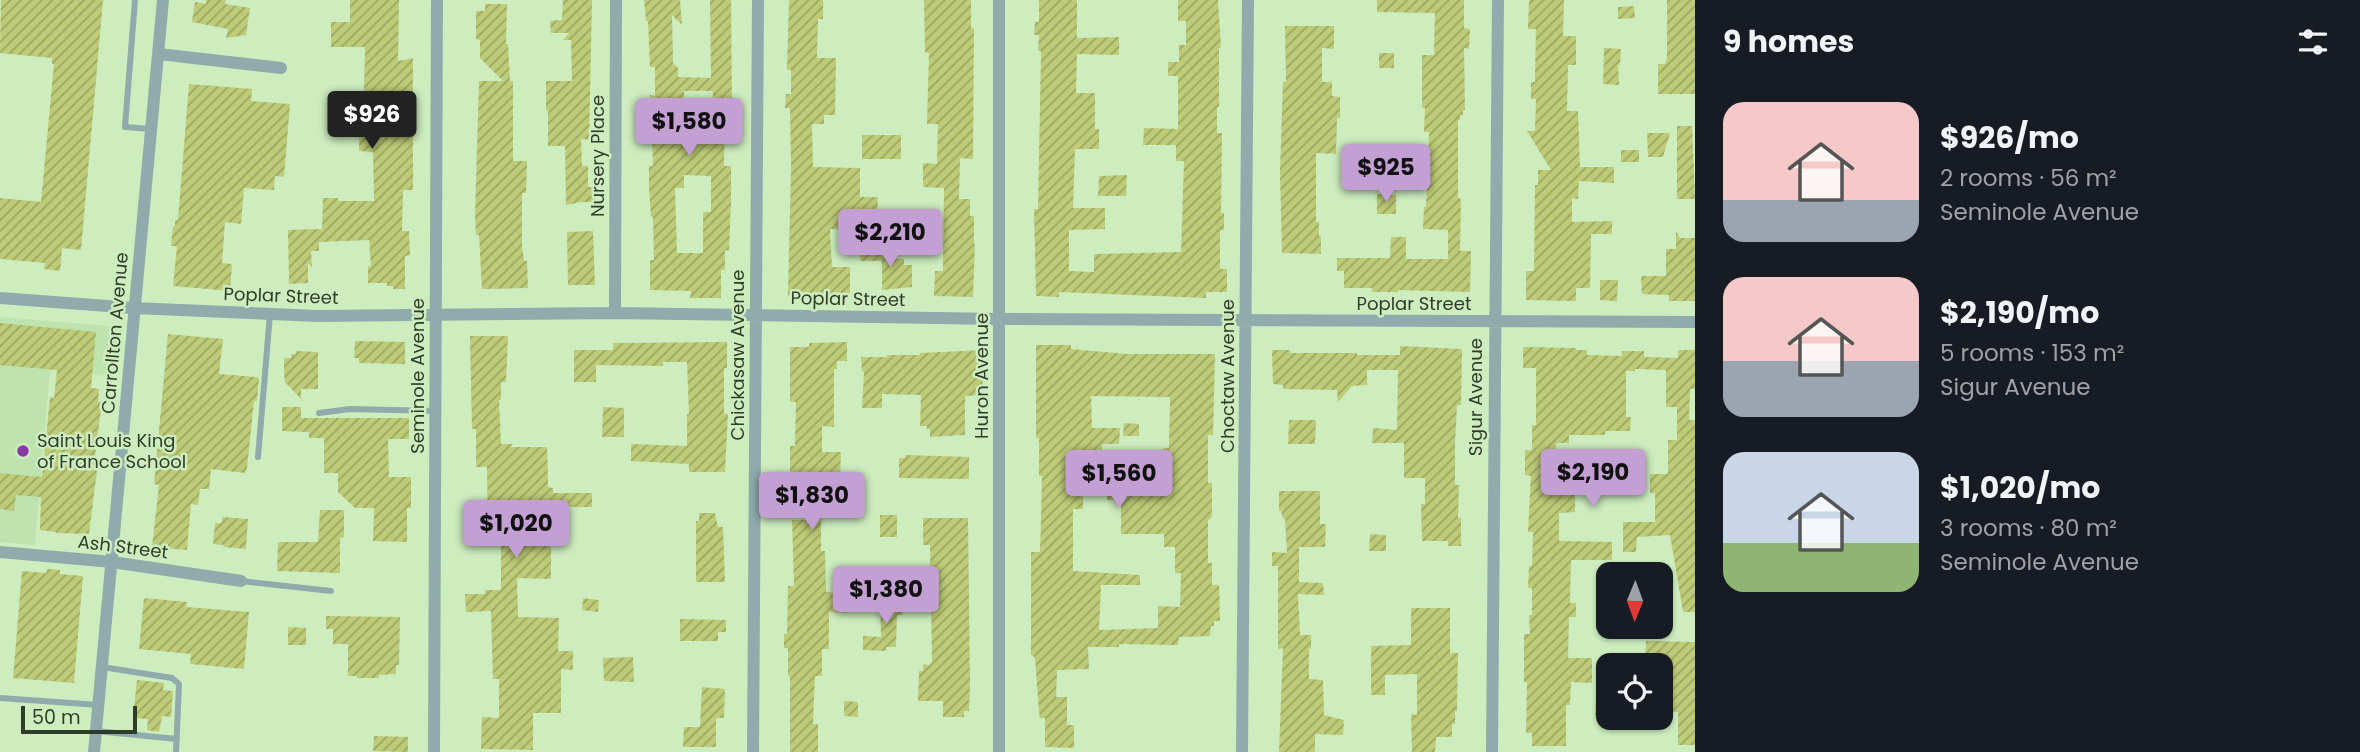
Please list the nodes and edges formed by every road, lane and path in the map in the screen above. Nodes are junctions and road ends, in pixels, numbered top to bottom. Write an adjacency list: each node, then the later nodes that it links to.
1 (135, 0): 11 (lane)
2 (163, 0): 9 (street, Carrollton Avenue)
3 (438, 0): 16 (street, Seminole Avenue)
4 (616, 0): 14 (street, Nursery Place)
5 (758, 0): 17 (street, Chickasaw Avenue)
6 (999, 0): 18 (street, Huron Avenue)
7 (1248, 0): 19 (street, Choctaw Avenue)
8 (1498, 0): 20 (street, Sigur Avenue)
9 (159, 54): 10 (street); 11 (street, Carrollton Avenue)
10 (281, 68)
11 (151, 129): 13 (street, Carrollton Avenue)
12 (0, 298): 13 (street, Poplar Street)
13 (134, 308): 15 (street, Poplar Street); 26 (street, Carrollton Avenue)
14 (615, 313): 16 (street, Poplar Street); 17 (street, Poplar Street)
15 (270, 314): 16 (street, Poplar Street); 24 (lane)
16 (436, 315): 22 (street, Seminole Avenue)
17 (756, 315): 18 (street, Poplar Street); 37 (street, Chickasaw Avenue)
18 (999, 319): 19 (street, Poplar Street); 38 (street, Huron Avenue)
19 (1246, 320): 20 (street, Poplar Street); 39 (street, Choctaw Avenue)
20 (1494, 321): 21 (street, Poplar Street); 40 (street, Sigur Avenue)
21 (1695, 322)
22 (436, 411): 23 (lane); 36 (street, Seminole Avenue)
23 (319, 413)
24 (258, 457)
25 (0, 552): 26 (street, Ash Street)
26 (112, 562): 27 (street, Ash Street); 29 (street, Carrollton Avenue)
27 (241, 581): 28 (lane)
28 (331, 591)
29 (102, 667): 31 (street, Carrollton Avenue); 33 (lane)
30 (0, 698): 31 (lane)
31 (99, 705): 32 (street, Carrollton Avenue)
32 (96, 731): 33 (lane); 34 (street, Carrollton Avenue)
33 (177, 739): 35 (lane)
34 (94, 752)
35 (176, 752)
36 (434, 752)
37 (753, 752)
38 (999, 752)
39 (1242, 752)
40 (1492, 752)

